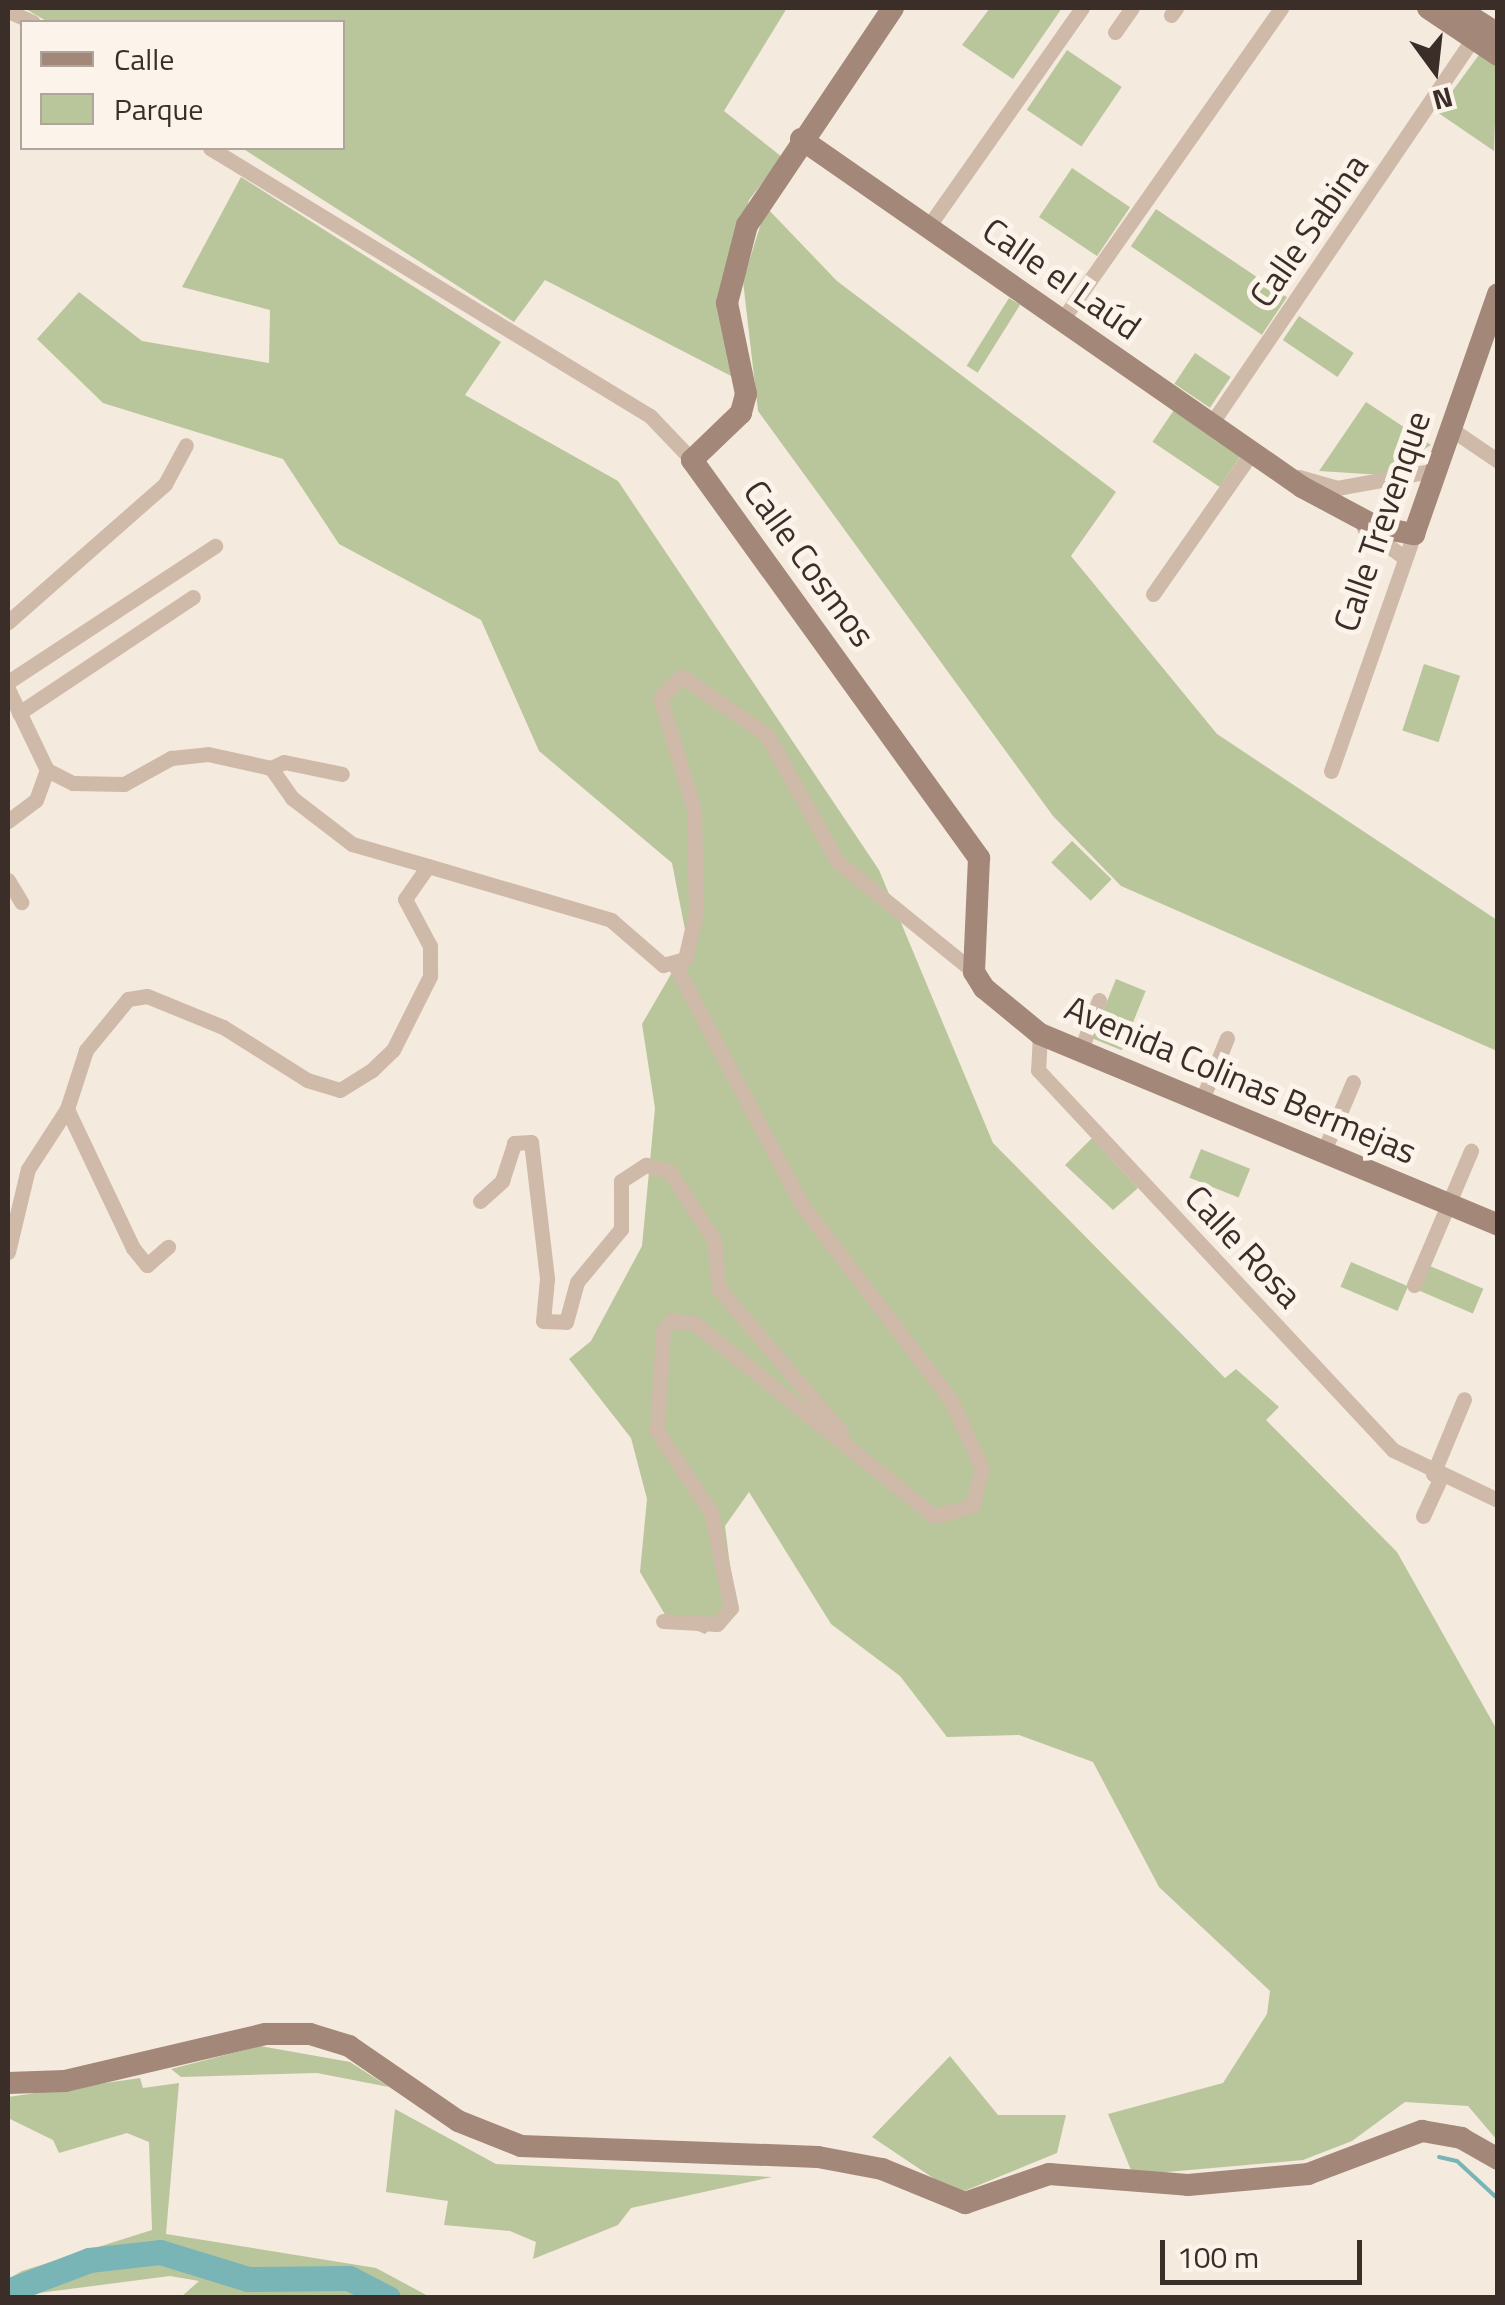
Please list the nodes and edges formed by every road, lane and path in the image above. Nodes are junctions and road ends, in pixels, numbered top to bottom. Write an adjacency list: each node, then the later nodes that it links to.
1 (893, 8): 8 (street)
2 (1082, 8): 10 (street)
3 (1132, 8): 6 (street)
4 (1281, 8): 12 (street)
5 (1461, 19): 7 (street); 13 (street, Calle Sabina)
6 (1115, 32)
7 (1498, 55)
8 (801, 139): 10 (street, Calle el Laúd); 17 (street)
9 (213, 150): 17 (street, Calle Cosmos)
10 (928, 227): 12 (street, Calle el Laúd)
11 (1498, 294): 14 (street, Calle Trevenque)
12 (1062, 320): 13 (street, Calle el Laúd)
13 (1211, 424): 16 (street, Calle el Laúd)
14 (1450, 429): 18 (street); 19 (street, Calle Trevenque)
15 (186, 445): 27 (street)
16 (1252, 452): 20 (street, Calle el Laúd); 25 (street)
17 (692, 460): 39 (street, Calle Cosmos)
18 (1498, 461)
19 (1436, 470): 20 (street, Calle el Laúd); 22 (street, Calle Trevenque)
20 (1283, 473): 21 (street, Calle el Laúd)
21 (1344, 514): 22 (street, Calle el Laúd); 24 (street, Calle el Laúd)
22 (1414, 534): 24 (street, Calle Trevenque)
23 (215, 546): 28 (street)
24 (1405, 558): 32 (street, Calle Trevenque)
25 (1153, 594)
26 (193, 597): 29 (street)
27 (8, 622)
28 (8, 686): 29 (street)
29 (19, 713): 31 (street)
30 (272, 768): 31 (street); 33 (street); 35 (street)
31 (47, 770): 34 (street)
32 (1331, 771)
33 (342, 774)
34 (8, 821)
35 (428, 866): 38 (street); 46 (street)
36 (8, 880): 37 (street)
37 (21, 902)
38 (676, 964): 39 (street); 56 (street)
39 (974, 972): 41 (street, Avenida Colinas Bermejas)
40 (1099, 1000): 43 (street)
41 (1040, 1034): 43 (street, Avenida Colinas Bermejas); 57 (street, Calle Rosa)
42 (1227, 1038): 45 (street)
43 (1080, 1050): 45 (street, Avenida Colinas Bermejas)
44 (1353, 1082): 48 (street)
45 (1202, 1102): 48 (street, Avenida Colinas Bermejas)
46 (67, 1109): 52 (street); 53 (street)
47 (1471, 1151): 50 (street)
48 (1323, 1154): 50 (street, Avenida Colinas Bermejas)
49 (480, 1202): 56 (street)
50 (1448, 1204): 51 (street, Avenida Colinas Bermejas); 54 (street)
51 (1498, 1225)
52 (168, 1246)
53 (8, 1252)
54 (1414, 1285)
55 (1464, 1399): 57 (street)
56 (864, 1458): 60 (street)
57 (1437, 1476): 58 (street, Calle Rosa); 59 (street)
58 (1498, 1500)
59 (1424, 1516)
60 (662, 1621)
61 (8, 2084): 62 (street)
62 (1498, 2160)

